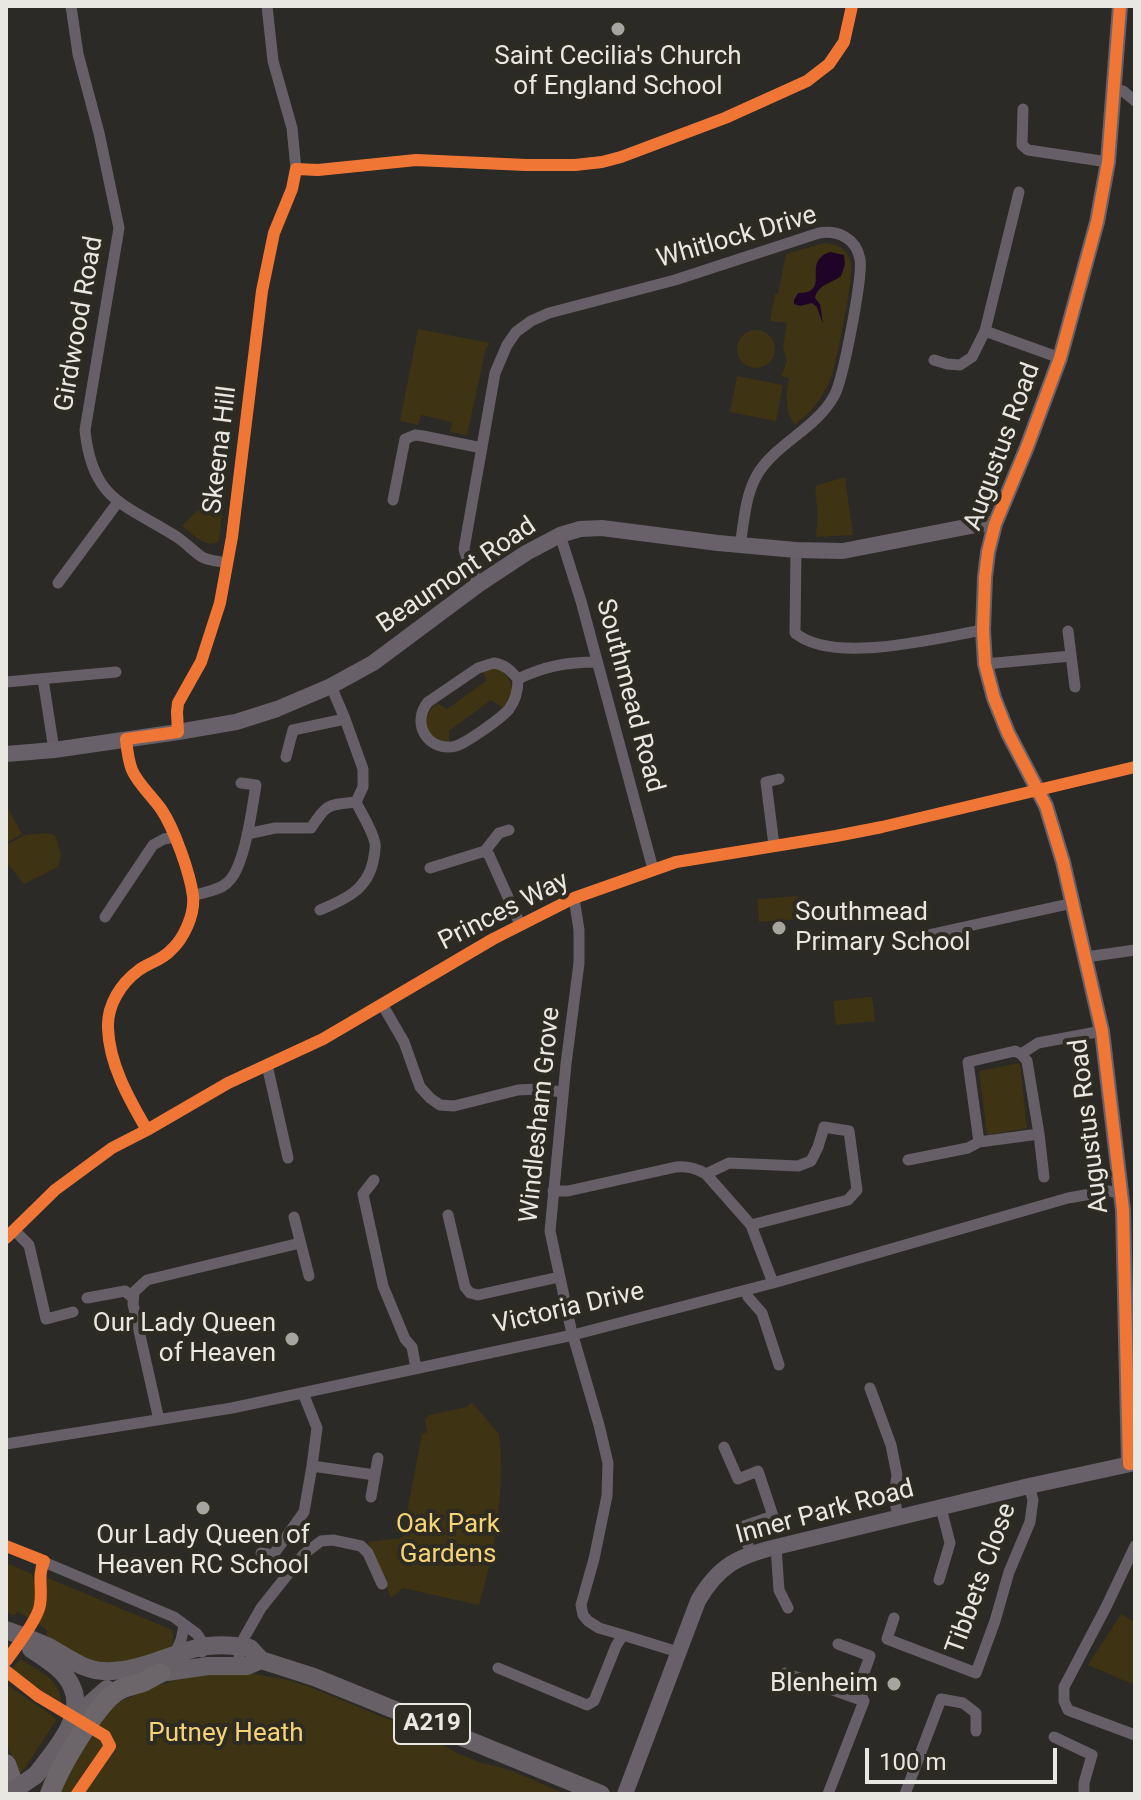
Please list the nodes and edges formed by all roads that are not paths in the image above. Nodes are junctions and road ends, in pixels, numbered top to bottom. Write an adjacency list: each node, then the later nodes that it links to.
1 (71, 6): 16 (street, Girdwood Road)
2 (267, 6): 9 (street, Skeena Hill)
3 (852, 6): 9 (street)
4 (1120, 6): 5 (street, Augustus Road)
5 (1114, 90): 6 (street); 8 (street, Augustus Road)
6 (1135, 101)
7 (1023, 109): 8 (street)
8 (1108, 162): 12 (street, Augustus Road)
9 (296, 169): 21 (street, Skeena Hill)
10 (1019, 192): 11 (street)
11 (985, 331): 12 (street); 13 (street)
12 (1060, 358): 17 (street, Augustus Road)
13 (934, 360)
14 (482, 448): 15 (street); 19 (street, Whitlock Drive); 23 (street, Whitlock Drive)
15 (393, 500)
16 (118, 502): 21 (street, Girdwood Road); 22 (street)
17 (995, 524): 20 (street, Beaumont Road); 24 (street, Augustus Road)
18 (560, 535): 19 (street, Beaumont Road); 23 (street, Beaumont Road); 27 (street, Southmead Road)
19 (740, 546): 20 (street, Beaumont Road)
20 (796, 550): 24 (street)
21 (227, 563): 36 (street, Skeena Hill)
22 (58, 583)
23 (479, 584): 33 (street, Beaumont Road)
24 (983, 630): 28 (street, Augustus Road)
25 (1068, 631): 26 (street)
26 (1071, 656): 28 (street); 34 (street)
27 (597, 662): 31 (street); 52 (street, Southmead Road)
28 (985, 664): 44 (street, Augustus Road)
29 (116, 672): 30 (street)
30 (43, 679): 32 (street); 38 (street)
31 (518, 679): 31 (street)
32 (6, 682)
33 (331, 686): 35 (street); 36 (street, Beaumont Road)
34 (1075, 687)
35 (345, 719): 40 (street); 45 (street)
36 (178, 732): 37 (street, Beaumont Road)
37 (126, 739): 38 (street, Beaumont Road); 48 (street)
38 (54, 750): 39 (street, Beaumont Road)
39 (6, 754)
40 (286, 757)
41 (1135, 767): 44 (street, Princes Way)
42 (779, 779): 49 (street)
43 (241, 783): 47 (street)
44 (1038, 791): 49 (street, Princes Way); 55 (street, Augustus Road)
45 (356, 802): 47 (street); 56 (street)
46 (509, 830): 50 (street)
47 (247, 834): 53 (street)
48 (174, 837): 53 (street); 57 (street)
49 (774, 845): 52 (street, Princes Way)
50 (485, 851): 51 (street); 58 (street)
51 (430, 868)
52 (653, 869): 54 (street, Princes Way)
53 (193, 896): 67 (street)
54 (574, 898): 58 (street, Princes Way); 66 (street, Windlesham Grove)
55 (1073, 903): 59 (street); 61 (street, Augustus Road)
56 (320, 910)
57 (105, 917)
58 (520, 924): 62 (street, Princes Way)
59 (919, 937)
60 (1135, 950): 61 (street)
61 (1086, 957): 63 (street, Augustus Road)
62 (382, 1004): 65 (street, Princes Way); 66 (street)
63 (1102, 1031): 64 (street); 76 (street, Augustus Road)
64 (1021, 1054): 68 (street); 69 (street)
65 (267, 1065): 67 (street, Princes Way); 70 (street)
66 (563, 1092): 75 (street, Windlesham Grove)
67 (147, 1130): 80 (street, Princes Way)
68 (1039, 1134): 69 (street); 73 (street)
69 (979, 1142): 71 (street)
70 (288, 1158)
71 (908, 1160)
72 (706, 1174): 75 (street); 79 (street); 79 (street)
73 (1044, 1177)
74 (374, 1180): 91 (street)
75 (553, 1191): 83 (street, Windlesham Grove)
76 (1128, 1192): 84 (street, Victoria Drive); 98 (street, Augustus Road)
77 (448, 1215): 83 (street)
78 (294, 1217): 81 (street)
79 (751, 1225): 84 (street)
80 (10, 1234): 88 (street)
81 (300, 1243): 82 (street); 87 (street)
82 (309, 1276)
83 (559, 1277): 89 (street, Windlesham Grove)
84 (773, 1283): 85 (street, Victoria Drive)
85 (746, 1290): 89 (street, Victoria Drive); 90 (street)
86 (87, 1298): 87 (street)
87 (133, 1298): 94 (street)
88 (73, 1312)
89 (573, 1335): 91 (street, Victoria Drive); 116 (street, Windlesham Grove)
90 (779, 1365)
91 (416, 1368): 93 (street, Victoria Drive)
92 (870, 1388): 104 (street)
93 (303, 1393): 94 (street, Victoria Drive); 99 (street)
94 (159, 1420): 95 (street, Victoria Drive)
95 (6, 1444)
96 (724, 1447): 109 (street)
97 (378, 1458): 100 (street)
98 (1132, 1463): 101 (street, Inner Park Road)
99 (312, 1466): 100 (street); 108 (street)
100 (375, 1475): 102 (street)
101 (1029, 1486): 103 (street, Inner Park Road); 113 (street, Tibbets Close)
102 (371, 1497)
103 (941, 1508): 104 (street, Inner Park Road); 110 (street)
104 (898, 1517): 107 (street, Inner Park Road)
105 (6, 1546): 114 (street)
106 (1135, 1546): 131 (street)
107 (776, 1547): 109 (street, Inner Park Road); 112 (street)
108 (261, 1553)
109 (752, 1553): 120 (street, Inner Park Road)
110 (939, 1580)
111 (382, 1584): 119 (street)
112 (788, 1608)
113 (894, 1618)
114 (184, 1626): 118 (street); 121 (street)
115 (6, 1630): 121 (main road); 129 (main road)
116 (623, 1635): 120 (street, Windlesham Grove); 125 (street)
117 (838, 1644): 128 (street)
118 (204, 1646): 119 (main road); 121 (main road); 124 (street)
119 (240, 1646): 122 (main road, A219); 123 (street)
120 (678, 1652): 139 (street, Inner Park Road)
121 (173, 1656)
122 (261, 1660): 123 (main road, A219); 138 (main road, A219)
123 (237, 1665): 124 (main road, A219)
124 (199, 1667): 126 (main road, A219)
125 (498, 1668)
126 (160, 1673): 129 (main road, A219); 137 (highway)
127 (785, 1673): 128 (street)
128 (864, 1701): 140 (street)
129 (73, 1719): 134 (main road, A219)
130 (976, 1731): 141 (street)
131 (1135, 1735)
132 (1054, 1737): 142 (street)
133 (6, 1764): 136 (highway)
134 (42, 1776): 135 (main road, A219, bridge)
135 (6, 1791)
136 (17, 1794)
137 (50, 1794)
138 (601, 1794)
139 (625, 1794)
140 (828, 1794)
141 (905, 1794)
142 (1084, 1794)

